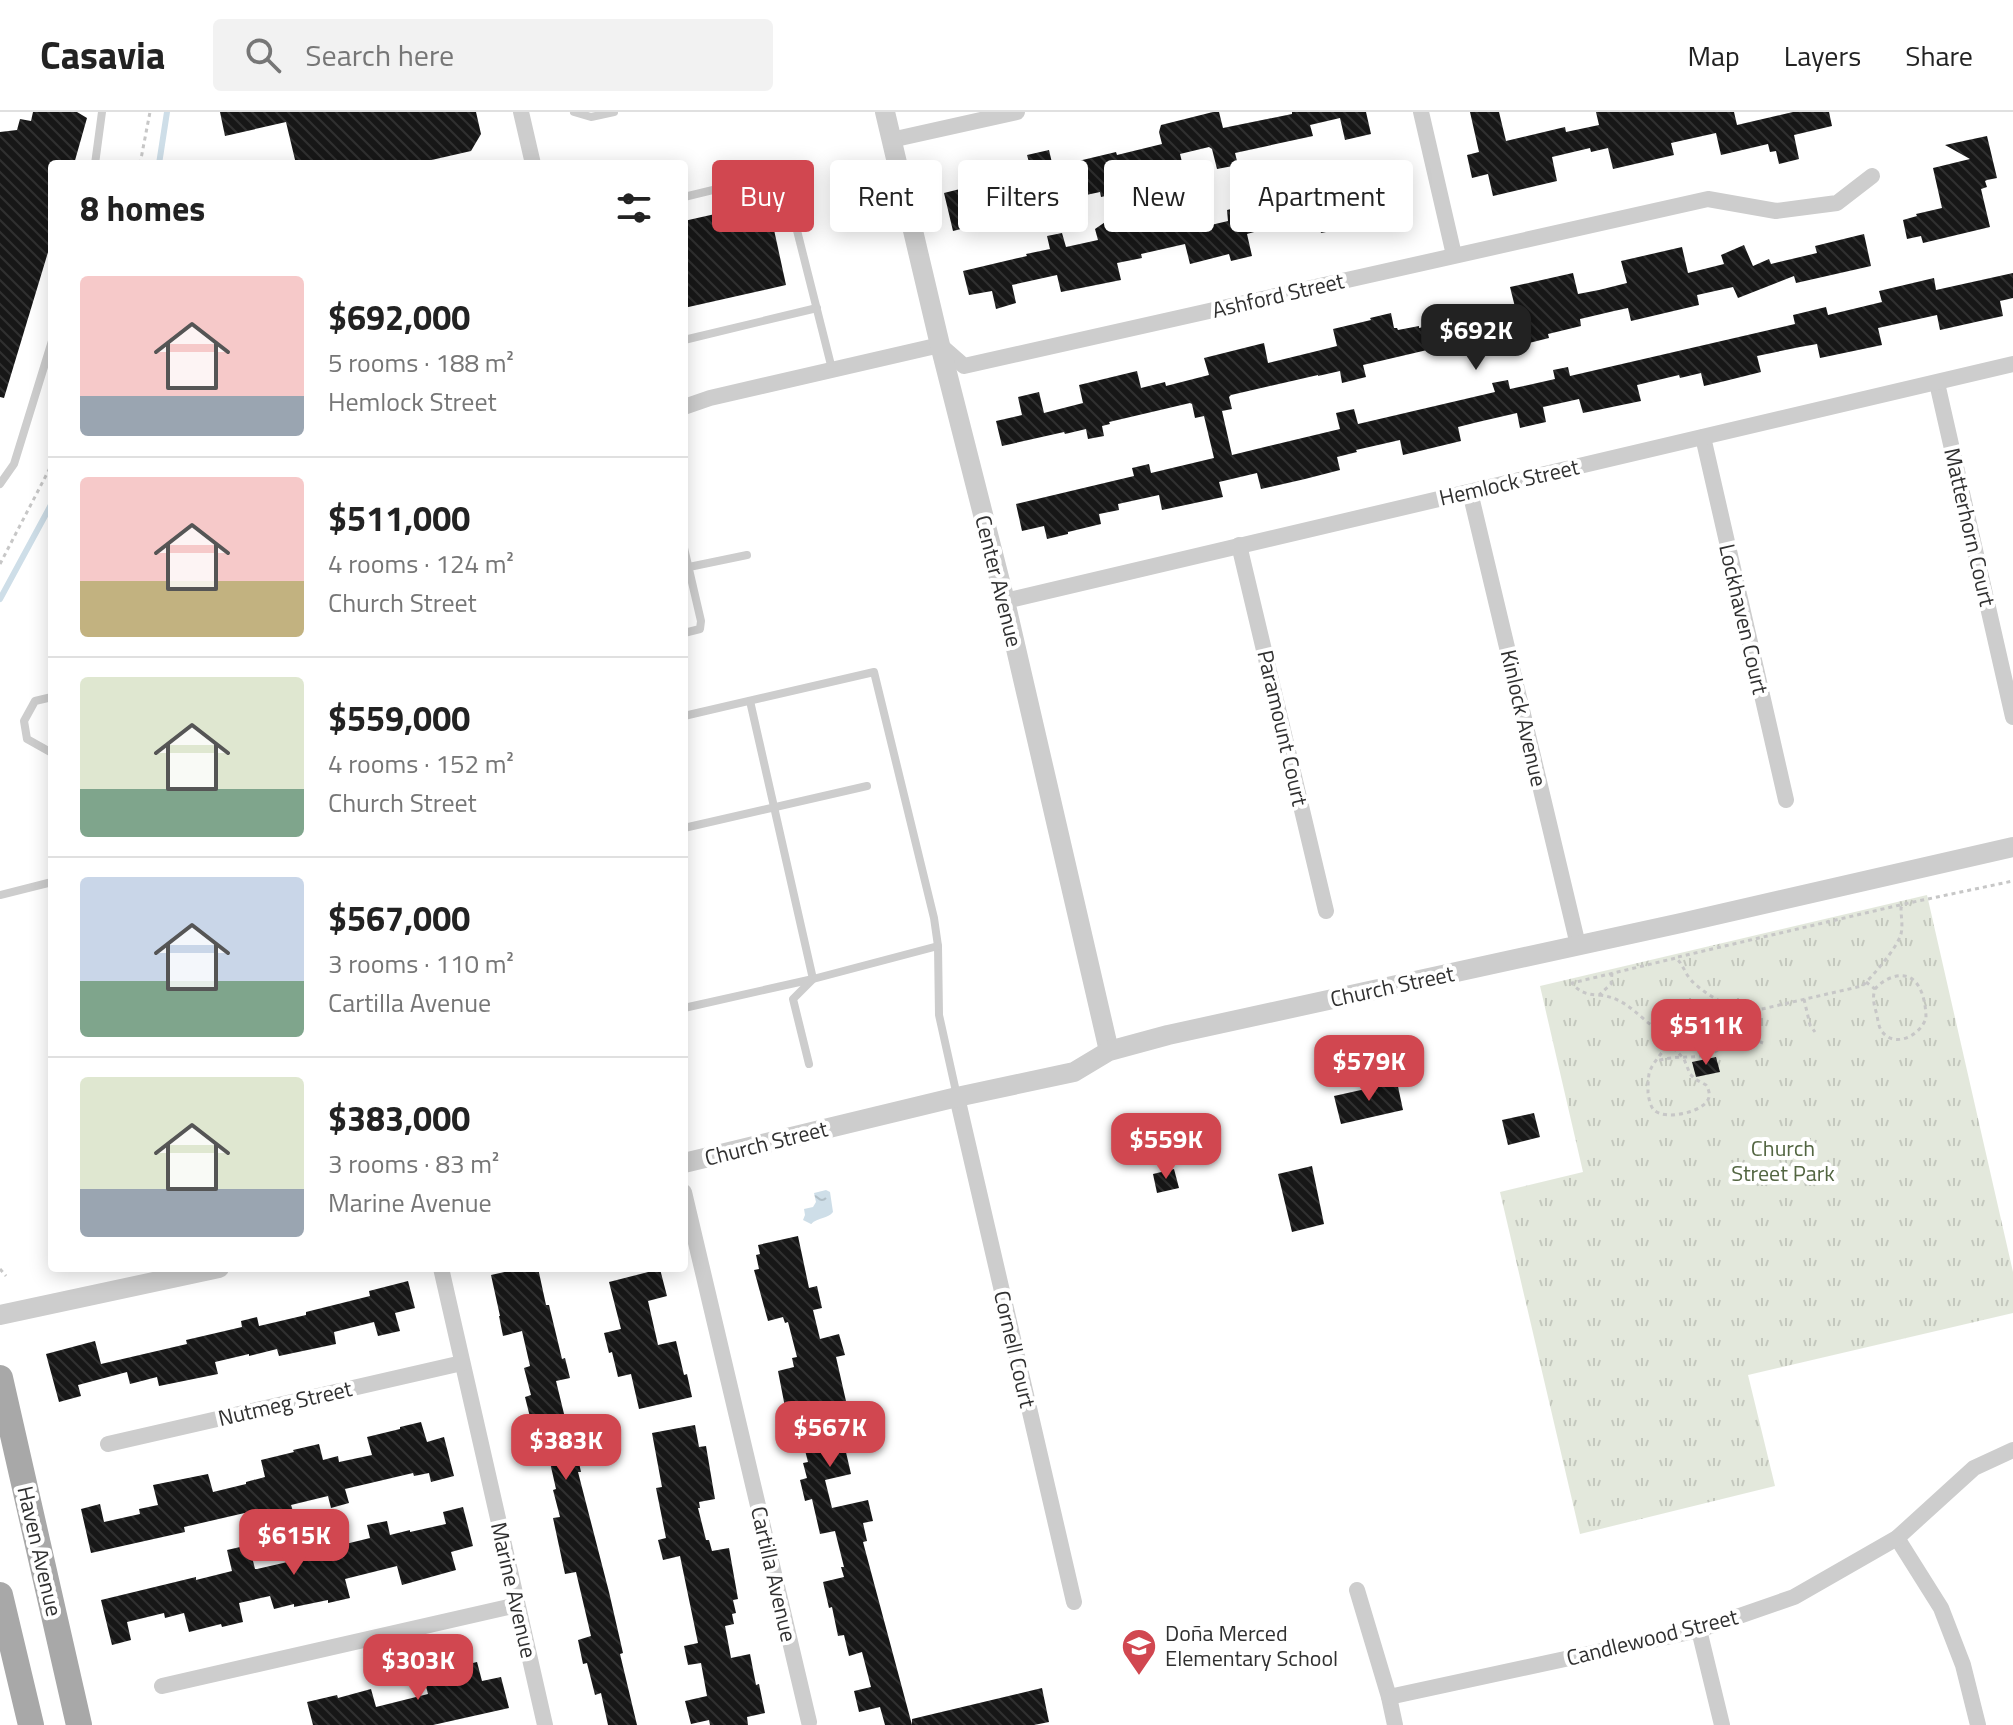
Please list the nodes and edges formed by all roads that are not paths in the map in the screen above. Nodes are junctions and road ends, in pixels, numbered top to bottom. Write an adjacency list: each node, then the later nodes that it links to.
1 (102, 112): 9 (lane)
2 (521, 112): 10 (street)
3 (574, 112): 4 (lane)
4 (614, 112)
5 (885, 112): 8 (street, Center Avenue)
6 (1017, 112): 8 (street)
7 (1421, 112): 13 (street)
8 (891, 140): 16 (street, Center Avenue)
9 (96, 160)
10 (532, 160)
11 (1872, 176): 13 (street, Ashford Street)
12 (688, 196): 14 (lane)
13 (1454, 255): 16 (street, Ashford Street)
14 (817, 308): 15 (lane); 19 (lane)
15 (688, 339)
16 (940, 345): 19 (street); 29 (street, Center Avenue)
17 (48, 354): 23 (lane)
18 (2013, 364): 20 (street, Hemlock Street)
19 (833, 370): 21 (street)
20 (1937, 383): 22 (street, Hemlock Street); 34 (street, Matterhorn Court)
21 (688, 406)
22 (1703, 437): 24 (street, Hemlock Street); 37 (street, Lockhaven Court)
23 (0, 484)
24 (1470, 492): 25 (street, Hemlock Street); 44 (street, Kinlock Avenue)
25 (1239, 545): 29 (street, Hemlock Street); 43 (street, Paramount Court)
26 (747, 555): 27 (lane)
27 (688, 569)
28 (688, 576): 30 (lane)
29 (1005, 601): 48 (street, Center Avenue)
30 (688, 632)
31 (48, 698): 35 (lane)
32 (750, 701): 33 (lane); 38 (lane); 45 (lane)
33 (688, 715)
34 (2013, 717)
35 (48, 751)
36 (867, 786): 38 (lane)
37 (1786, 800)
38 (775, 808): 39 (lane); 46 (lane)
39 (688, 827)
40 (2013, 847): 44 (street, Church Street)
41 (48, 883): 42 (lane)
42 (0, 895)
43 (1326, 911)
44 (1578, 945): 48 (street, Church Street)
45 (938, 946): 46 (lane); 50 (lane)
46 (813, 979): 47 (lane); 49 (lane)
47 (688, 1007)
48 (1109, 1051): 50 (street, Church Street)
49 (809, 1064)
50 (957, 1097): 51 (street, Church Street); 63 (street, Cornell Court)
51 (688, 1162)
52 (688, 1209): 68 (street, Cartilla Avenue)
53 (200, 1272): 55 (street)
54 (442, 1272): 56 (street, Marine Avenue)
55 (0, 1315)
56 (462, 1363): 58 (street, Nutmeg Street); 64 (street, Marine Avenue)
57 (0, 1378): 70 (main road, Haven Avenue)
58 (108, 1444)
59 (2013, 1450): 60 (street, Candlewood Street)
60 (1897, 1538): 65 (street, Candlewood Street); 74 (street)
61 (1357, 1590): 67 (street)
62 (0, 1595): 69 (main road)
63 (1074, 1602)
64 (517, 1605): 66 (street); 71 (street, Marine Avenue)
65 (1699, 1630): 67 (street, Candlewood Street); 73 (street)
66 (162, 1686)
67 (1389, 1697): 72 (street)
68 (809, 1722)
69 (31, 1725)
70 (79, 1725)
71 (545, 1725)
72 (1395, 1725)
73 (1722, 1725)
74 (1978, 1725)

